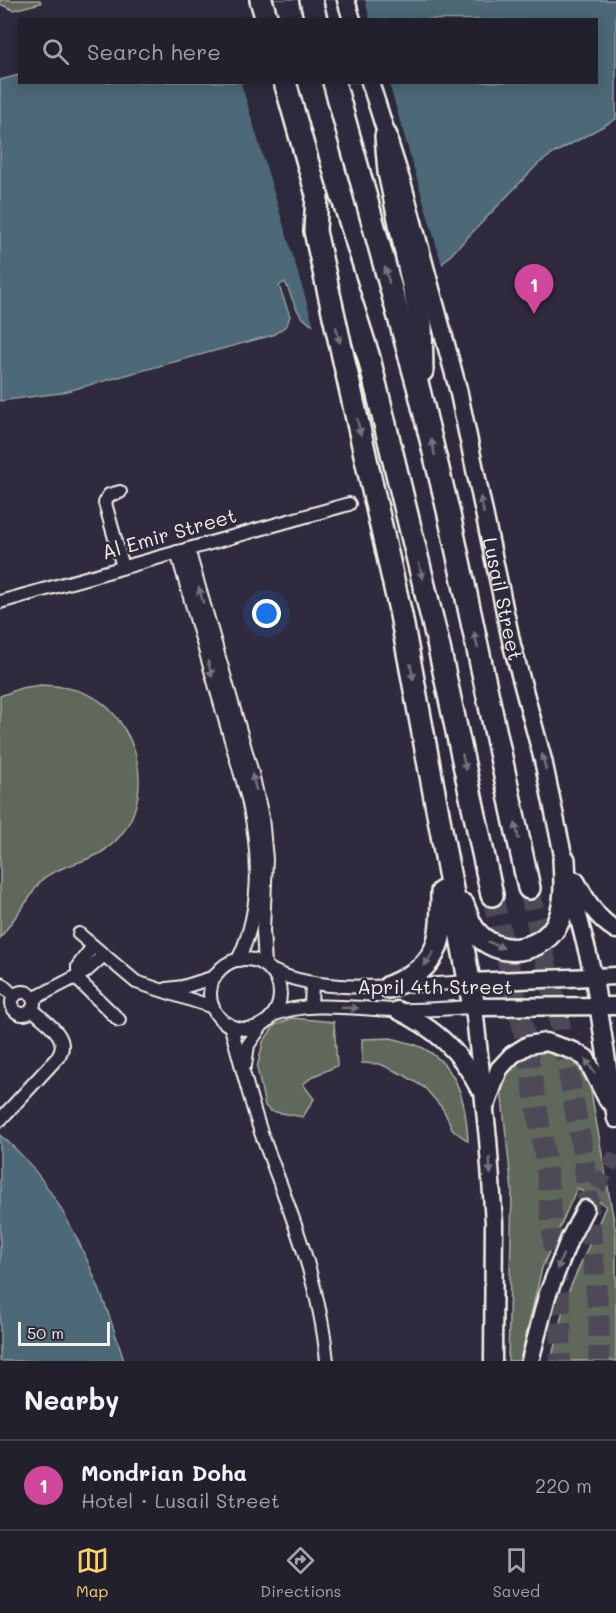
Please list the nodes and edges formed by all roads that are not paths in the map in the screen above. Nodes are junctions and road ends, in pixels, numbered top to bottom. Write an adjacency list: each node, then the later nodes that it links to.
1 (261, 0): 4 (highway)
2 (311, 0): 5 (highway)
3 (346, 0): 6 (street)
4 (266, 18)
5 (316, 18)
6 (351, 18)
7 (286, 84): 11 (highway)
8 (335, 84): 12 (highway, Lusail Street, one-way to 8)
9 (371, 84): 10 (street)
10 (386, 136): 12 (highway)
11 (317, 195): 18 (highway, one-way to 18, bridge); 22 (highway, one-way to 22)
12 (421, 323): 19 (street, Lusail Street, one-way to 12); 21 (highway, Lusail Street, one-way to 12)
13 (120, 492): 16 (street)
14 (349, 504): 15 (street, Al Emir Street)
15 (182, 551): 16 (street, Al Emir Street); 20 (street)
16 (123, 567): 17 (street, Al Emir Street)
17 (0, 602)
18 (444, 841): 19 (highway, one-way to 19); 33 (highway); 37 (highway, one-way to 37)
19 (564, 860): 23 (street); 32 (street, Lusail Street)
20 (261, 873): 27 (street); 28 (street)
21 (529, 888)
22 (492, 895)
23 (616, 930)
24 (79, 934): 25 (street)
25 (93, 946): 26 (street); 29 (street)
26 (104, 955): 29 (street); 36 (street)
27 (238, 960): 28 (street); 31 (street)
28 (268, 968): 35 (street, April 4th Street); 46 (street)
29 (77, 976): 39 (street); 47 (street)
30 (616, 976): 32 (street, April 4th Street)
31 (215, 977): 36 (street); 43 (street)
32 (594, 978): 33 (street, April 4th Street); 41 (street, Lusail Street)
33 (470, 982): 37 (street, April 4th Street); 44 (highway)
34 (0, 983): 38 (street)
35 (312, 983): 37 (street, April 4th Street); 40 (street)
36 (151, 987): 43 (street)
37 (389, 987)
38 (14, 996): 39 (street); 39 (street)
39 (33, 1004): 53 (street)
40 (311, 1006): 45 (street, April 4th Street, one-way to 45); 46 (street, April 4th Street)
41 (598, 1006): 42 (street, April 4th Street); 44 (street, April 4th Street); 52 (street, Lusail Street)
42 (616, 1006)
43 (213, 1007): 48 (street)
44 (474, 1007): 45 (street, April 4th Street); 51 (street)
45 (397, 1010): 51 (street)
46 (273, 1015): 49 (street)
47 (119, 1020)
48 (228, 1024): 49 (street); 50 (street)
49 (262, 1024): 50 (street)
50 (246, 1079): 55 (street)
51 (485, 1108): 52 (street, one-way to 51); 56 (street, one-way to 56)
52 (616, 1118)
53 (0, 1120)
54 (585, 1209): 57 (street, one-way to 57)
55 (327, 1361)
56 (493, 1361)
57 (530, 1361)

